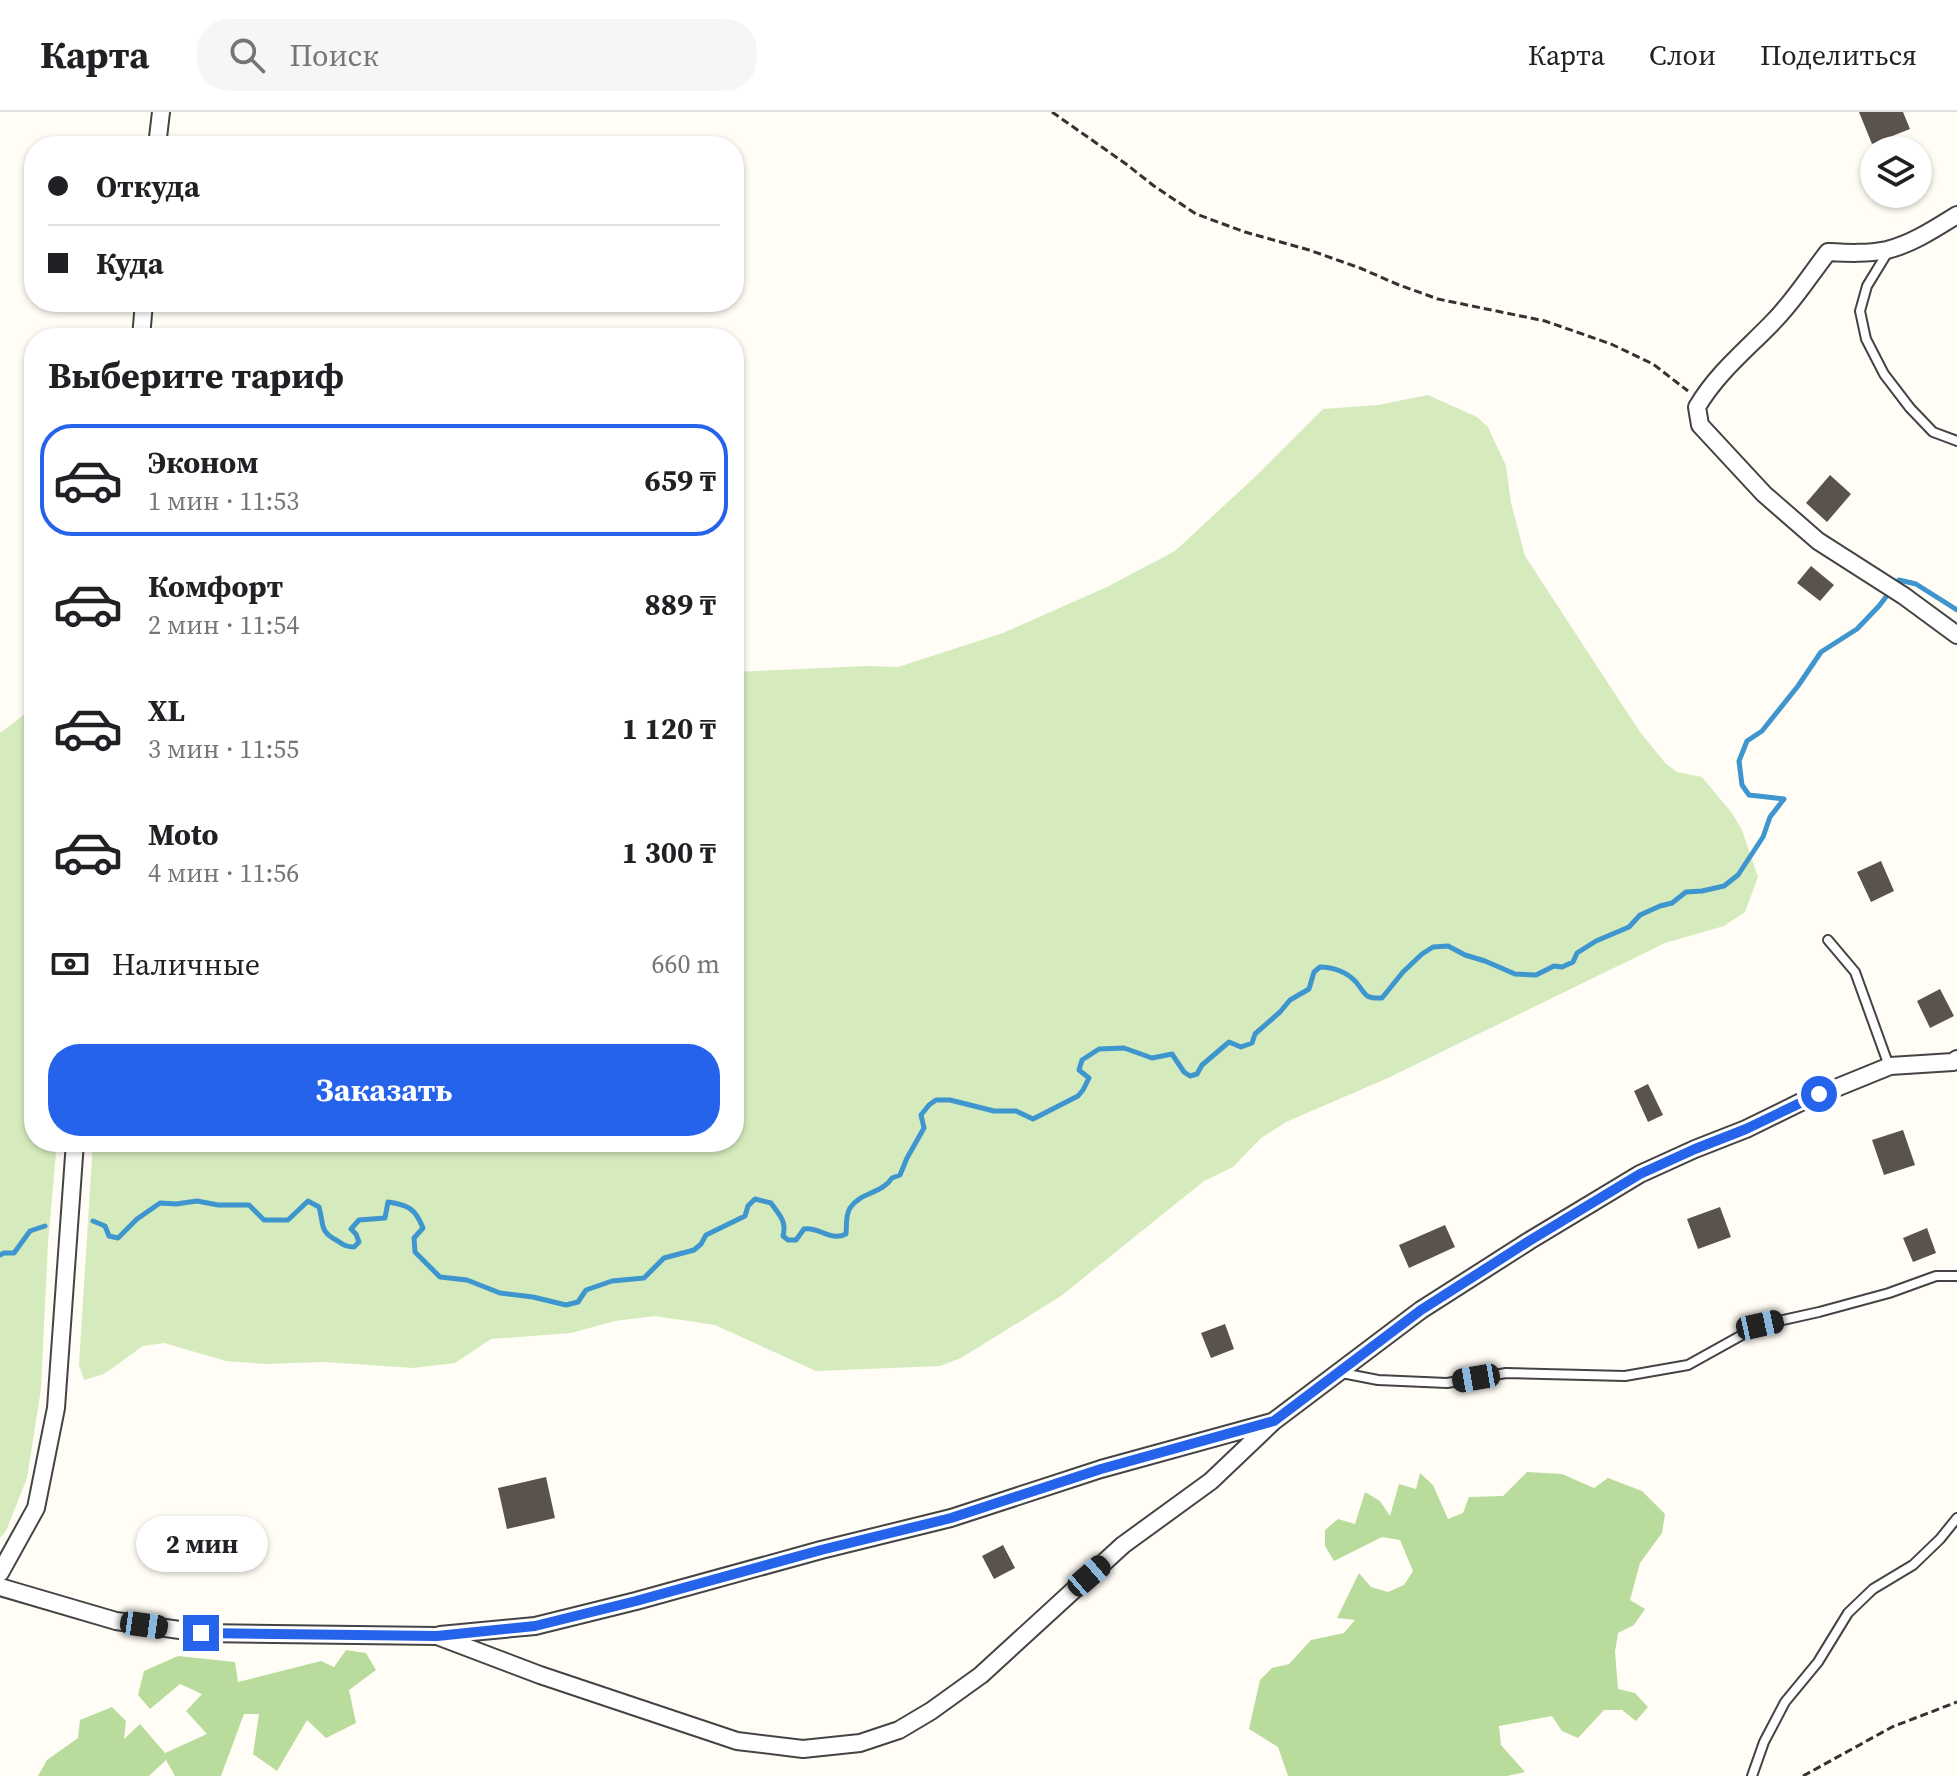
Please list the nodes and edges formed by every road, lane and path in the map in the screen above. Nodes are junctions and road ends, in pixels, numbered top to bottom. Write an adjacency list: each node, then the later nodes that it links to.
1 (161, 112): 3 (street)
2 (1052, 112): 8 (path)
3 (158, 136)
4 (1957, 215): 6 (street)
5 (1957, 226): 6 (street)
6 (1928, 233): 7 (street)
7 (1889, 250): 8 (street); 9 (lane)
8 (1701, 400): 10 (street)
9 (1957, 441)
10 (1957, 635)
11 (1828, 940): 13 (lane)
12 (1956, 1062): 13 (street)
13 (1890, 1066): 16 (street)
14 (74, 1152): 19 (street)
15 (1957, 1276): 16 (lane)
16 (1340, 1372): 17 (street)
17 (1274, 1421): 21 (street); 21 (street)
18 (1957, 1518): 23 (lane)
19 (0, 1573)
20 (0, 1587): 21 (street)
21 (437, 1636)
22 (1957, 1702): 24 (path)
23 (1752, 1776)
24 (1803, 1776)

